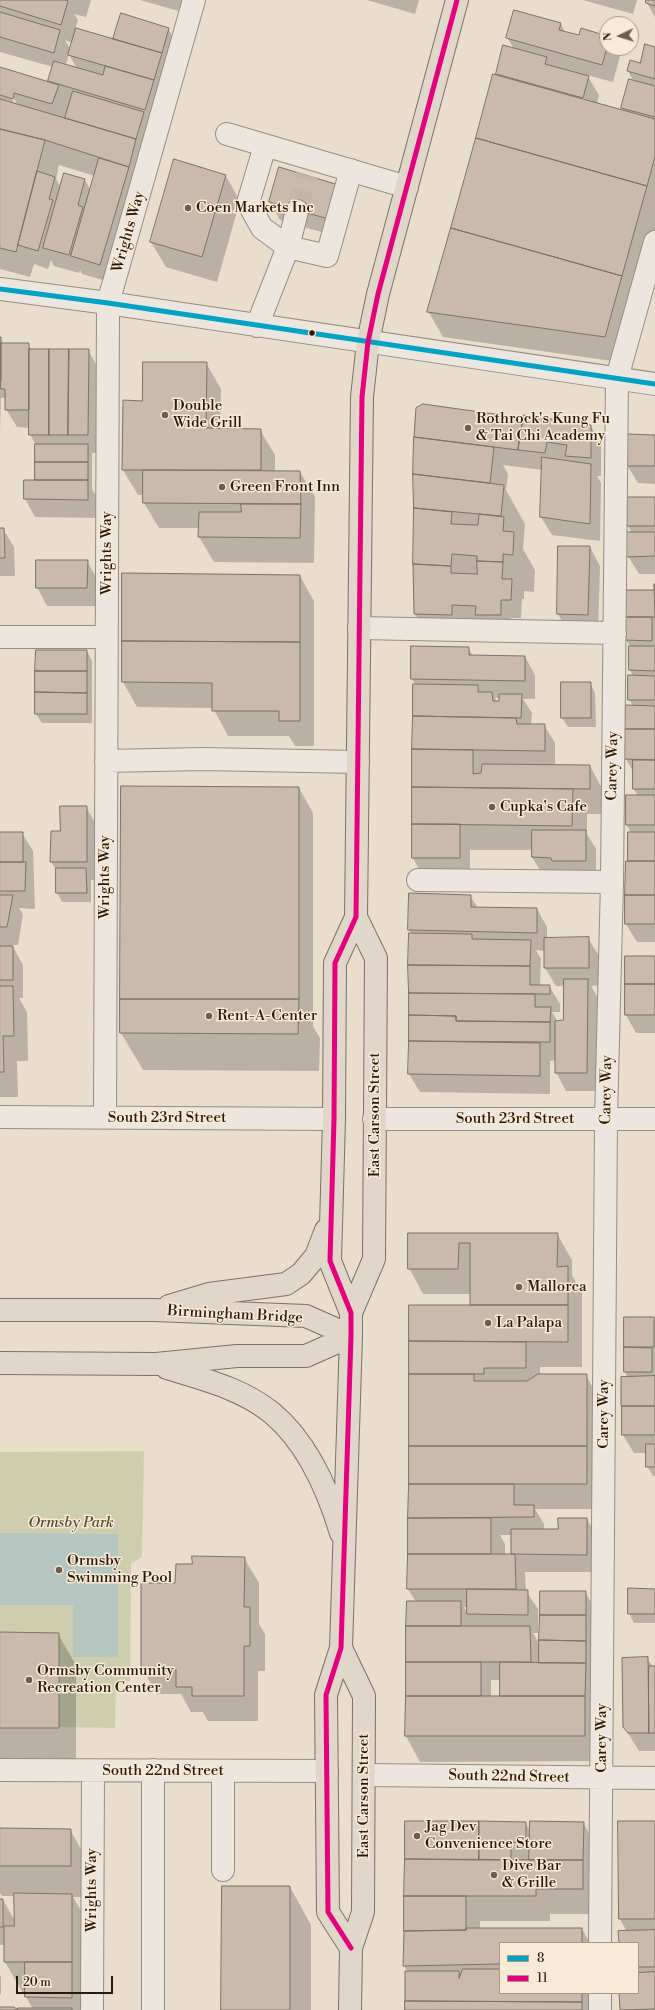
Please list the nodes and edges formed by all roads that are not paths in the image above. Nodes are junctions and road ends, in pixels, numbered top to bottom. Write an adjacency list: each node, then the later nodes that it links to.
1 (194, 0): 11 (street, Wrights Way)
2 (457, 0): 6 (main road, East Carson Street)
3 (227, 134): 4 (street)
4 (265, 146): 5 (street); 9 (street)
5 (351, 170): 6 (street); 9 (street)
6 (407, 187): 13 (main road, East Carson Street)
7 (297, 210): 9 (street)
8 (655, 242): 14 (street, Carey Way)
9 (288, 247): 12 (street)
10 (0, 289): 11 (street)
11 (108, 303): 12 (street); 19 (street, Wrights Way)
12 (257, 326): 13 (street)
13 (368, 342): 14 (street); 16 (main road, East Carson Street)
14 (617, 378): 15 (street); 17 (street, Carey Way)
15 (655, 384)
16 (360, 628): 17 (street); 21 (main road, East Carson Street)
17 (615, 633): 23 (street, Carey Way)
18 (0, 637): 19 (street)
19 (106, 637): 20 (street, Wrights Way)
20 (106, 761): 21 (street); 26 (street, Wrights Way)
21 (358, 762): 24 (main road, East Carson Street)
22 (418, 880): 23 (street)
23 (612, 882): 29 (street, Carey Way)
24 (356, 917): 27 (main road, East Carson Street); 28 (main road, East Carson Street)
25 (0, 1117): 26 (street, South 23rd Street)
26 (105, 1117): 27 (street, South 23rd Street)
27 (334, 1119): 31 (main road, East Carson Street)
28 (374, 1119): 29 (street, South 23rd Street); 34 (main road, East Carson Street)
29 (606, 1119): 30 (street, South 23rd Street); 47 (street, Carey Way)
30 (655, 1119)
31 (332, 1212): 33 (main road); 34 (main road, East Carson Street)
32 (0, 1310): 33 (main road, Birmingham Bridge)
33 (154, 1310): 35 (main road, Birmingham Bridge)
34 (351, 1313): 35 (main road, East Carson Street)
35 (351, 1336): 37 (main road); 38 (main road, East Carson Street)
36 (0, 1363): 37 (main road)
37 (156, 1364): 38 (main road)
38 (346, 1550): 39 (main road, East Carson Street)
39 (341, 1648): 44 (main road, East Carson Street); 45 (main road, East Carson Street)
40 (0, 1770): 42 (street, South 22nd Street)
41 (153, 1770): 42 (street, South 22nd Street); 43 (street, South 22nd Street); 53 (street)
42 (93, 1771): 52 (street, Wrights Way)
43 (223, 1771): 44 (street, South 22nd Street); 48 (street)
44 (327, 1771): 50 (main road, East Carson Street)
45 (364, 1775): 47 (street, South 22nd Street); 50 (main road, East Carson Street)
46 (655, 1778): 47 (street, South 22nd Street)
47 (601, 1779): 49 (street, Carey Way)
48 (223, 1870)
49 (600, 1942)
50 (351, 1948): 54 (main road, East Carson Street)
51 (600, 1994): 55 (street)
52 (92, 2010)
53 (153, 2010)
54 (350, 2010)
55 (600, 2010)

